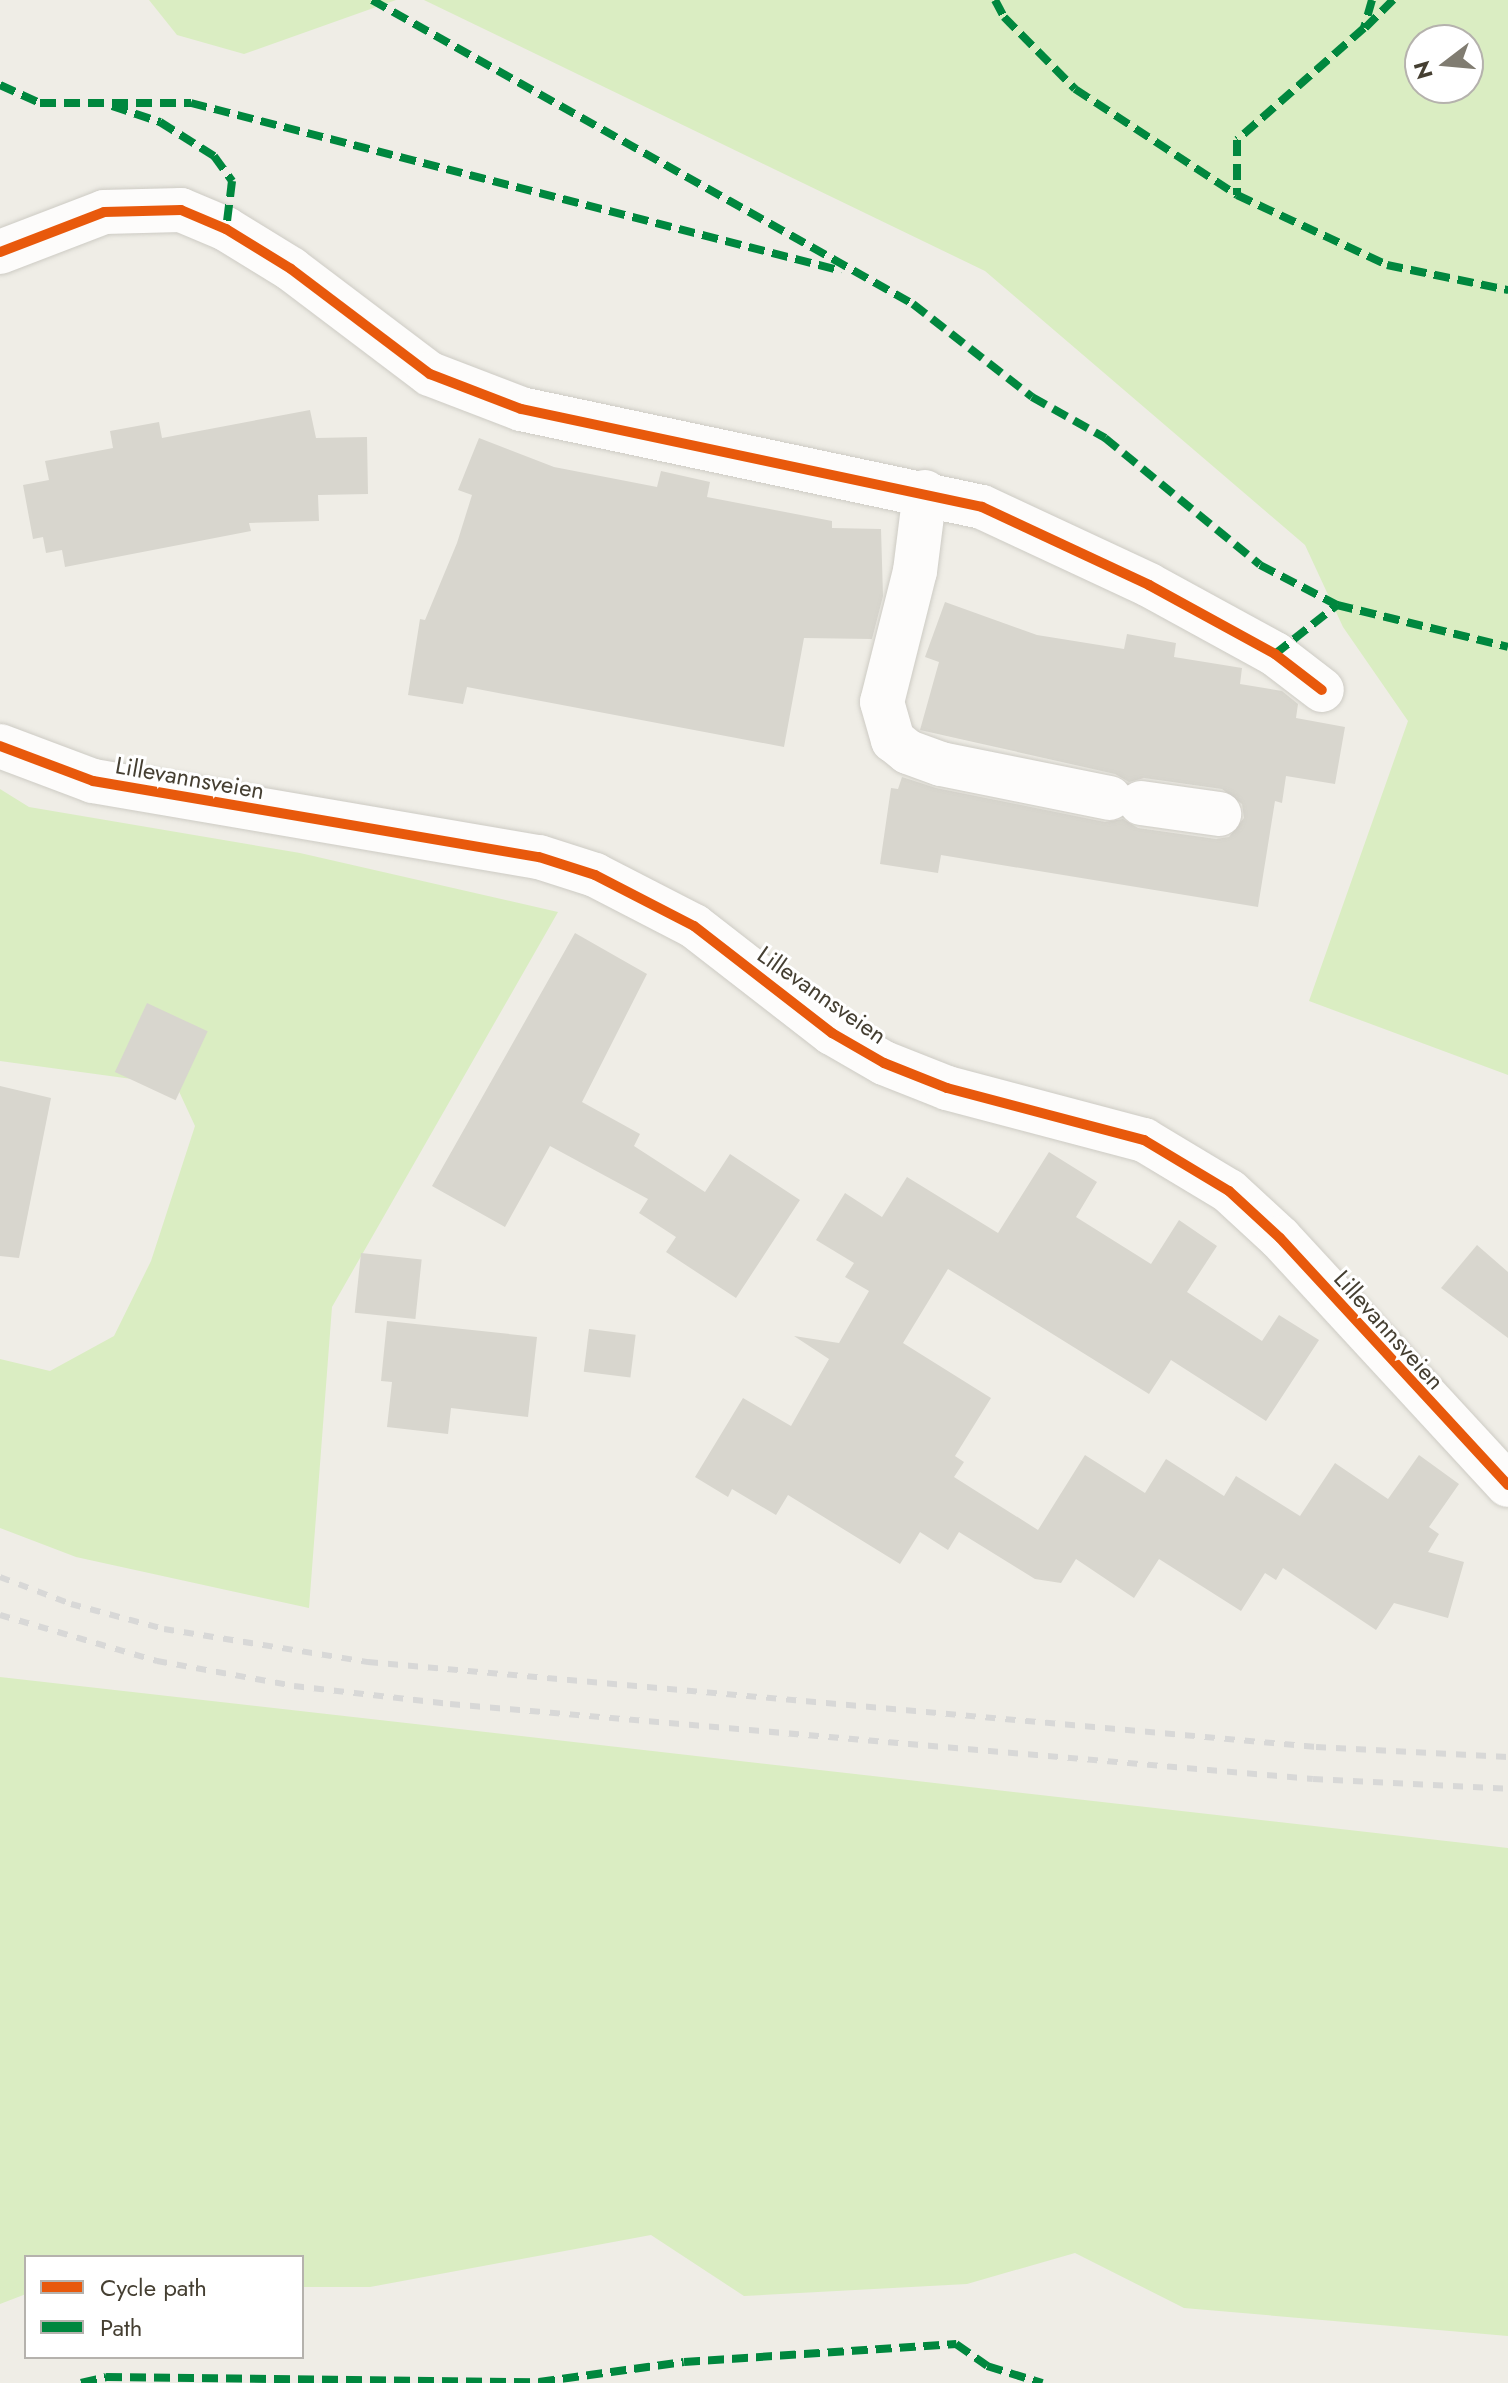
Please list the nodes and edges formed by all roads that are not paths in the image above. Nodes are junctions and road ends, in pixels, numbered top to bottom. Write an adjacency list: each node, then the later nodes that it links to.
1 (0, 252): 2 (street)
2 (925, 492): 3 (street); 5 (street)
3 (1322, 690)
4 (0, 746): 6 (street, Lillevannsveien)
5 (1219, 814)
6 (1508, 1485)

